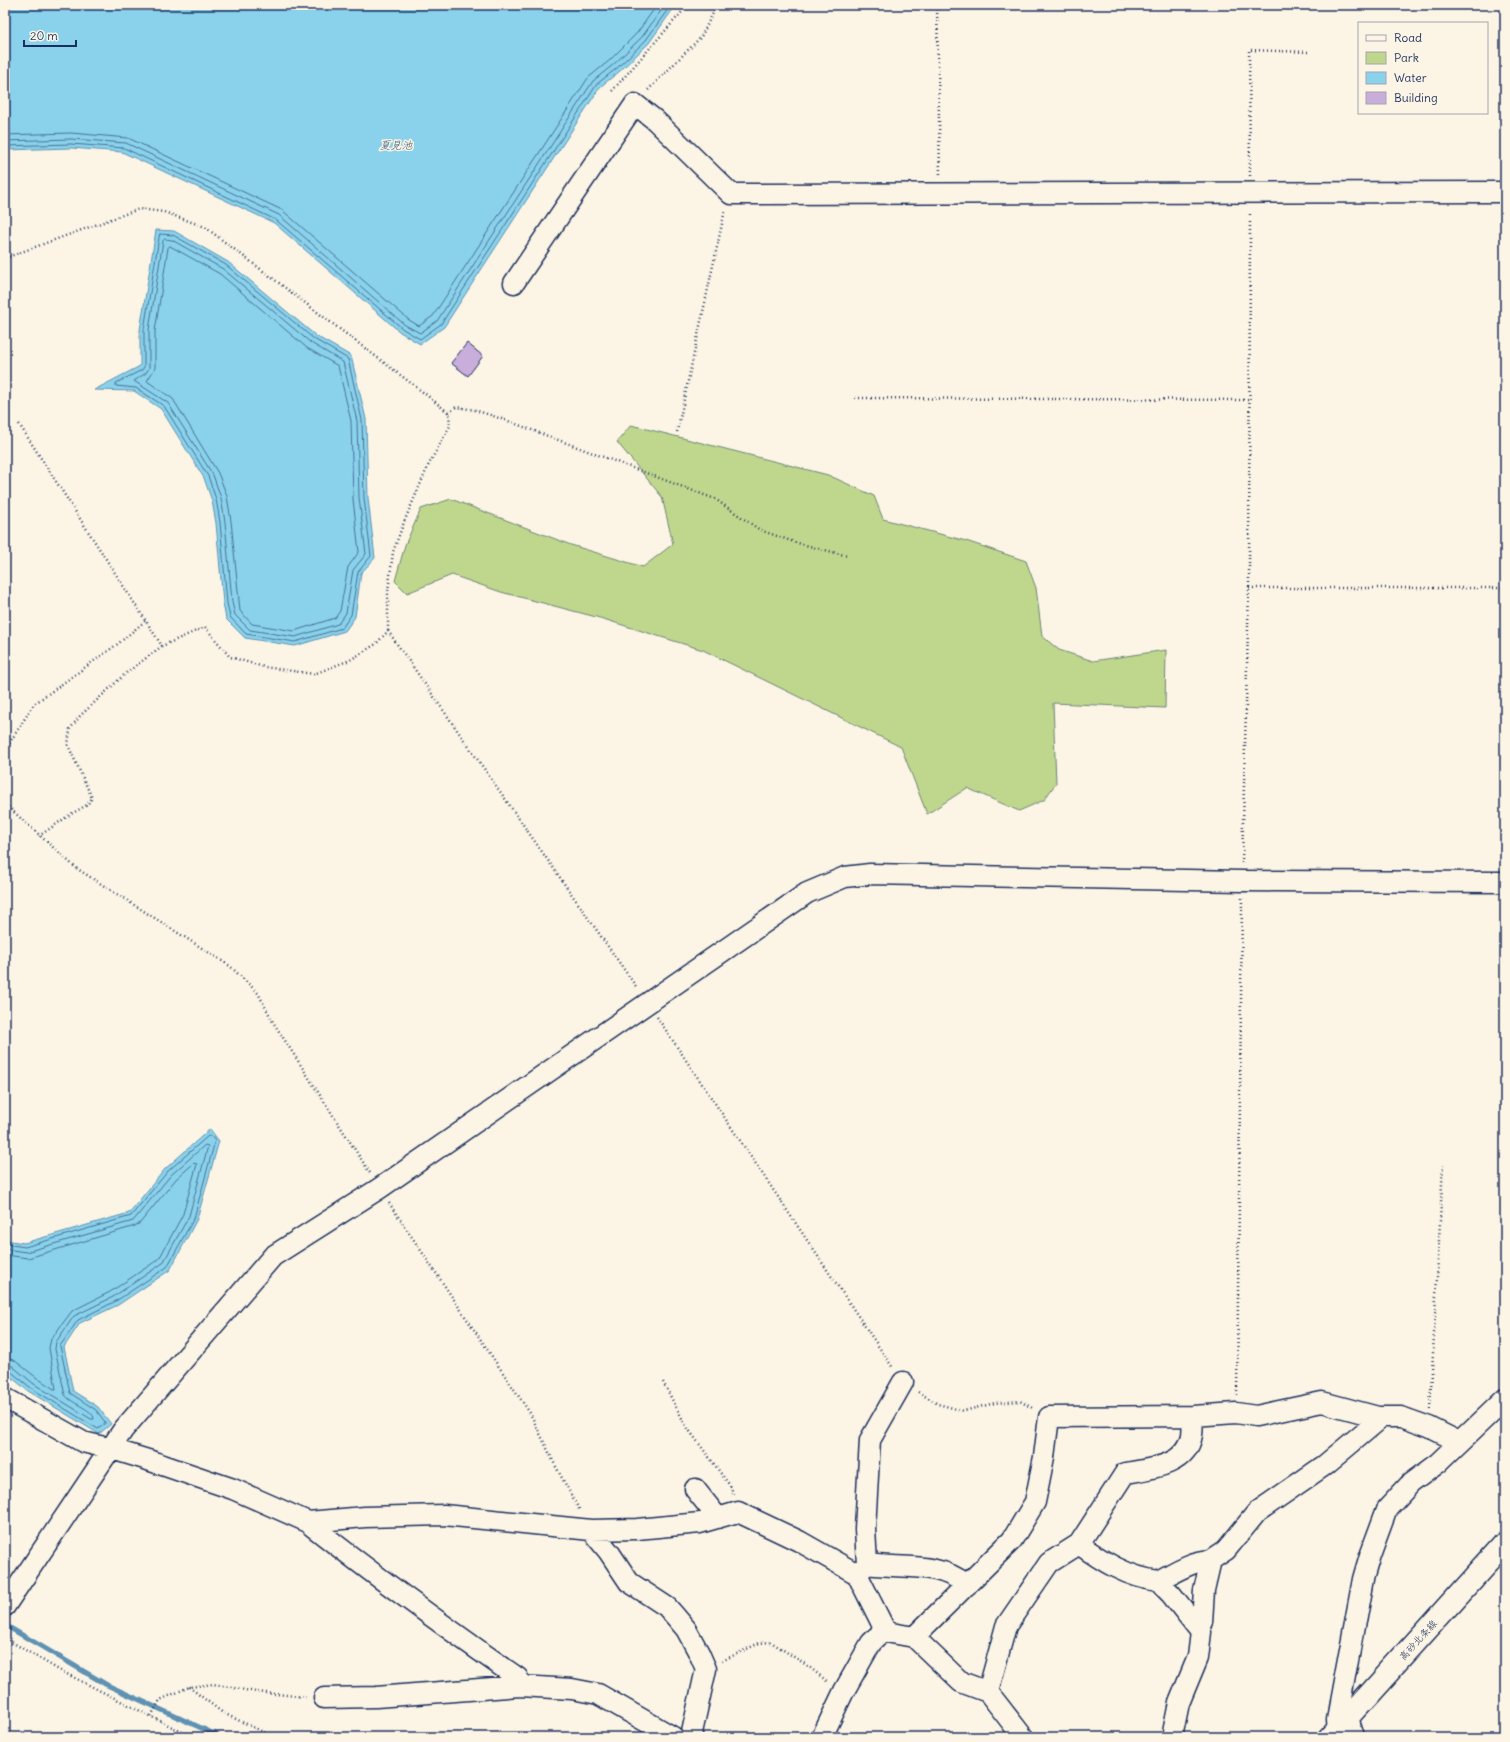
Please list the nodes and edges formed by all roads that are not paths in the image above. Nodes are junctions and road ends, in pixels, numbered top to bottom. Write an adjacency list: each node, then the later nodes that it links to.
1 (1505, 192): 2 (street)
2 (514, 283)
3 (1505, 882): 10 (street)
4 (903, 1382): 18 (street)
5 (5, 1398): 10 (street)
6 (1505, 1399): 9 (street)
7 (1193, 1416): 8 (street); 16 (street); 20 (street)
8 (1378, 1417): 9 (street); 17 (street)
9 (1458, 1442): 28 (street)
10 (112, 1449): 13 (street); 21 (street)
11 (695, 1489): 12 (street)
12 (718, 1518): 14 (street); 18 (street)
13 (311, 1522): 14 (street); 25 (street)
14 (591, 1530): 30 (street)
15 (1505, 1543): 28 (main road, 高砂北条線)
16 (1079, 1544): 19 (street); 26 (street)
17 (1211, 1560): 19 (street); 22 (street)
18 (862, 1569): 20 (street); 23 (street)
19 (1158, 1581): 22 (street)
20 (967, 1585): 24 (street)
21 (5, 1606)
22 (1197, 1627): 33 (street)
23 (886, 1632): 24 (street); 31 (street)
24 (914, 1637): 26 (street)
25 (520, 1686): 27 (street); 29 (street)
26 (988, 1692): 32 (street)
27 (324, 1698)
28 (1343, 1730)
29 (673, 1737)
30 (691, 1737)
31 (822, 1737)
32 (1023, 1737)
33 (1172, 1737)

